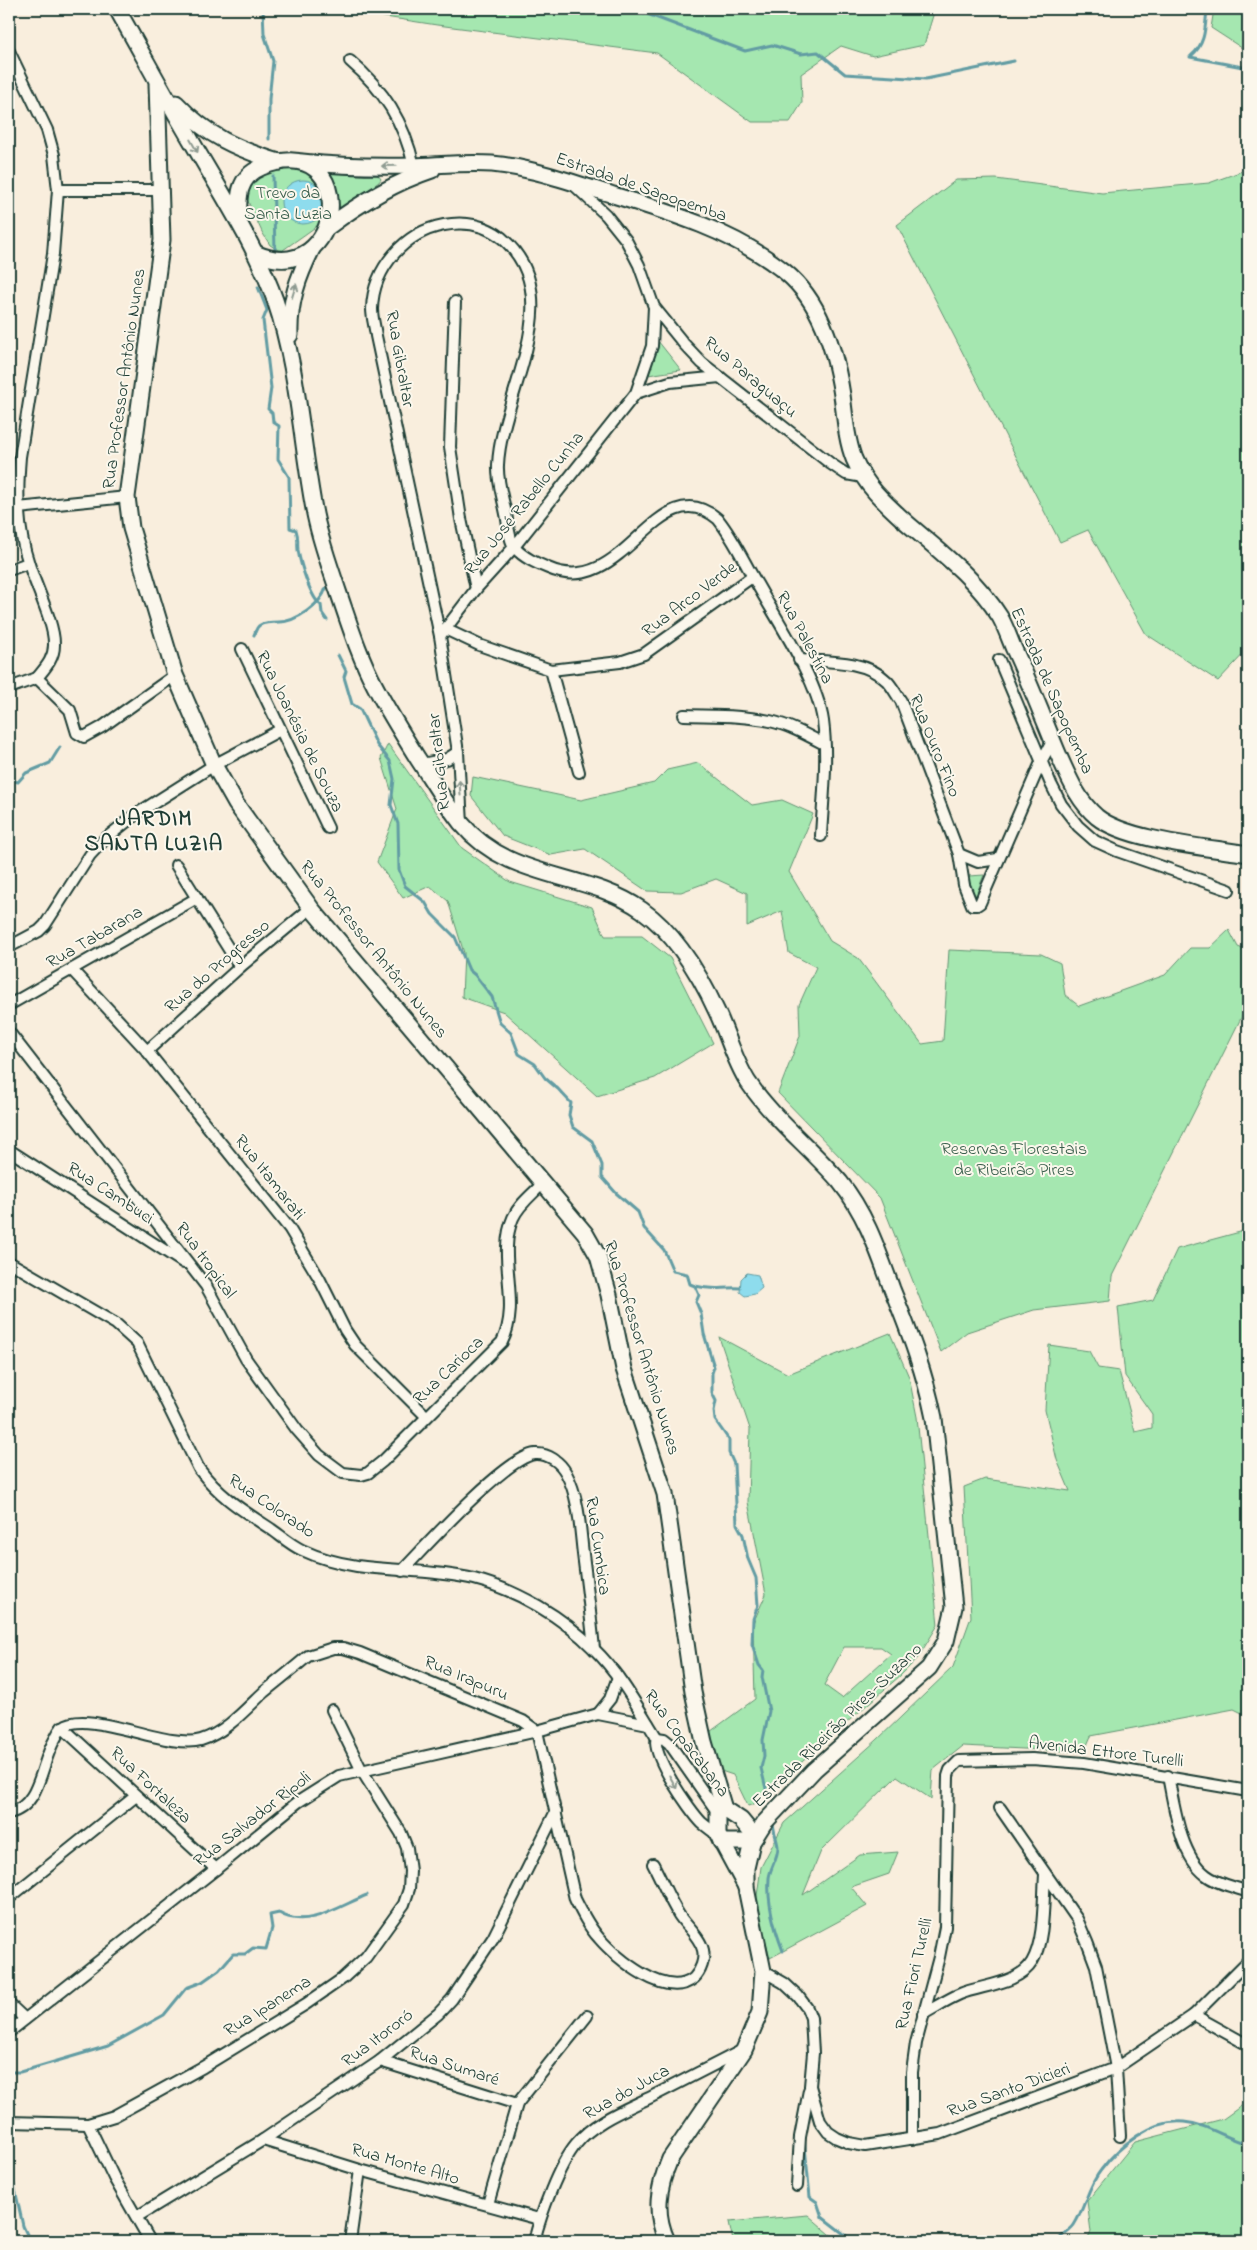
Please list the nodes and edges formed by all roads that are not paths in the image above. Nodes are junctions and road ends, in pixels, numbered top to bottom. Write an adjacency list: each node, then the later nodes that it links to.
1 (117, 9): 4 (main road)
2 (9, 51): 12 (street)
3 (350, 61): 10 (street)
4 (159, 84): 5 (main road); 6 (main road, Rua Professor Antônio Nunes); 7 (main road)
5 (183, 128): 6 (main road); 14 (main road, one-way to 14)
6 (158, 138): 13 (main road, Rua Professor Antônio Nunes)
7 (278, 162): 8 (main road); 14 (main road)
8 (302, 162): 10 (main road, one-way to 8); 15 (main road)
9 (455, 163): 10 (main road); 11 (main road, Estrada de Sapopemba); 15 (main road)
10 (414, 166)
11 (572, 182): 19 (street, Rua Paraguaçu); 25 (main road, Estrada de Sapopemba)
12 (58, 190): 13 (street); 23 (street)
13 (161, 190): 26 (main road, Rua Professor Antônio Nunes)
14 (239, 223): 17 (main road)
15 (328, 228): 16 (main road)
16 (312, 249): 17 (main road); 20 (main road, one-way to 16)
17 (255, 253): 20 (main road)
18 (455, 302): 32 (street)
19 (654, 307): 21 (street, Rua Paraguaçu); 22 (street, Rua José Rabello Cunha)
20 (290, 356): 47 (main road, Estrada Ribeirão Pires-Suzano)
21 (720, 377): 22 (street); 25 (street, Rua Paraguaçu)
22 (636, 393): 28 (street, Rua José Rabello Cunha)
23 (20, 457): 24 (street); 27 (street)
24 (9, 460)
25 (863, 477): 43 (main road, Estrada de Sapopemba)
26 (127, 497): 27 (street); 38 (main road, Rua Professor Antônio Nunes)
27 (18, 508): 29 (street)
28 (514, 547): 31 (street, Rua Arco Verde); 32 (street, Rua José Rabello Cunha); 33 (street, Rua Gibraltar)
29 (28, 562): 30 (street); 39 (street)
30 (9, 570)
31 (752, 577): 35 (street, Rua Palestina); 37 (street, Rua Arco Verde)
32 (476, 589): 33 (street, Rua José Rabello Cunha)
33 (443, 633): 37 (street, Rua Arco Verde); 45 (street, Rua Gibraltar)
34 (242, 649): 42 (street, Rua Joanésia de Souza)
35 (799, 660): 44 (street, Rua Palestina); 53 (street, Rua Ouro Fino)
36 (999, 660): 46 (street)
37 (551, 670): 49 (street)
38 (175, 675): 39 (street); 48 (main road, Rua Professor Antônio Nunes)
39 (37, 678): 40 (street)
40 (9, 688)
41 (684, 715): 44 (street)
42 (280, 730): 48 (street); 51 (street, Rua Joanésia de Souza)
43 (1053, 740): 46 (street, Rua Ouro Fino); 54 (main road, Estrada de Sapopemba)
44 (824, 744): 52 (street, Rua Palestina)
45 (458, 752): 47 (street); 50 (street, Rua Gibraltar, one-way to 45)
46 (1042, 760): 55 (street, Rua Ouro Fino); 57 (street)
47 (422, 764): 50 (main road, Estrada Ribeirão Pires-Suzano)
48 (214, 765): 59 (main road, Rua Professor Antônio Nunes); 60 (street)
49 (579, 772)
50 (462, 824): 89 (main road, Estrada Ribeirão Pires-Suzano)
51 (328, 828)
52 (821, 836)
53 (959, 854): 55 (street); 55 (street, Rua Ouro Fino)
54 (1248, 854)
55 (998, 858)
56 (176, 865): 58 (street)
57 (1229, 890)
58 (197, 898): 61 (street); 62 (street, Rua Tabarana)
59 (311, 908): 61 (street, Rua do Progresso); 67 (main road, Rua Professor Antônio Nunes)
60 (9, 947)
61 (240, 967): 65 (street, Rua do Progresso)
62 (72, 970): 63 (street, Rua Tabarana); 65 (street, Rua Itamarati)
63 (9, 1005)
64 (9, 1032): 69 (street, Rua tropical)
65 (147, 1051): 70 (street, Rua Itamarati)
66 (9, 1150): 69 (street, Rua Cambuci)
67 (543, 1183): 70 (street, Rua Carioca); 88 (main road, Rua Professor Antônio Nunes)
68 (9, 1262): 72 (street, Rua Colorado)
69 (192, 1268): 71 (street, Rua tropical)
70 (426, 1416): 71 (street, Rua Carioca)
71 (383, 1461)
72 (402, 1571): 73 (street, Rua Copacabana); 73 (street, Rua Cumbica)
73 (594, 1649): 74 (street, Rua Copacabana)
74 (618, 1677): 76 (street); 77 (street, Rua Copacabana)
75 (332, 1710): 82 (street, Rua Ipanema)
76 (598, 1714): 77 (street, Rua Salvador Ripoli); 79 (street, Rua Salvador Ripoli)
77 (648, 1724): 80 (street, Rua Copacabana)
78 (62, 1727): 79 (street, Rua Irapuru); 85 (street, Rua Fortaleza); 90 (street)
79 (536, 1731): 82 (street, Rua Salvador Ripoli); 87 (street)
80 (657, 1738): 88 (street, Rua Copacabana); 92 (street, one-way to 92)
81 (960, 1761): 83 (street, Avenida Ettore Turelli); 103 (street, Rua Fiori Turelli)
82 (362, 1771): 95 (street, Rua Salvador Ripoli); 115 (street, Rua Ipanema)
83 (1168, 1776): 84 (street, Avenida Ettore Turelli); 98 (street)
84 (1248, 1791)
85 (136, 1796): 95 (street, Rua Fortaleza); 99 (street)
86 (1000, 1808): 96 (street)
87 (556, 1810): 94 (street); 110 (street, Rua Itororó)
88 (721, 1811): 91 (main road, Estrada Ribeirão Pires-Suzano); 92 (main road)
89 (775, 1812): 91 (main road); 93 (main road, Estrada Ribeirão Pires-Suzano)
90 (9, 1813)
91 (741, 1820): 93 (main road, Estrada Ribeirão Pires-Suzano)
92 (720, 1839): 93 (main road); 97 (main road)
93 (754, 1840): 97 (main road, Estrada Ribeirão Pires-Suzano)
94 (653, 1864)
95 (216, 1869): 106 (street, Rua Salvador Ripoli)
96 (1045, 1875): 103 (street); 111 (street)
97 (746, 1888): 101 (main road)
98 (1248, 1892)
99 (9, 1898)
100 (1248, 1961): 104 (street, Rua Santo Dicieri)
101 (763, 1972): 109 (main road); 112 (street)
102 (9, 2004): 106 (street)
103 (923, 2014): 117 (street, Rua Fiori Turelli)
104 (1194, 2015): 108 (street); 111 (street, Rua Santo Dicieri)
105 (588, 2016): 113 (street)
106 (26, 2019): 107 (street, Rua Salvador Ripoli)
107 (9, 2032)
108 (1248, 2045)
109 (744, 2050): 123 (street, Rua do Juca); 127 (main road)
110 (380, 2061): 113 (street, Rua Sumaré); 118 (street, Rua Itororó)
111 (1116, 2068): 116 (street); 117 (street, Rua Santo Dicieri)
112 (810, 2086): 117 (street, Rua Santo Dicieri); 120 (street)
113 (517, 2104): 121 (street)
114 (9, 2122): 115 (street, Rua Ipanema)
115 (88, 2124): 122 (street)
116 (1120, 2136)
117 (912, 2139)
118 (263, 2140): 119 (street, Rua Monte Alto); 122 (street, Rua Itororó)
119 (360, 2170): 121 (street, Rua Monte Alto); 125 (street)
120 (797, 2186)
121 (488, 2204): 123 (street, Rua Monte Alto)
122 (138, 2216): 124 (street)
123 (540, 2219): 126 (street, Rua do Juca)
124 (150, 2241)
125 (350, 2241)
126 (534, 2241)
127 (667, 2241)

